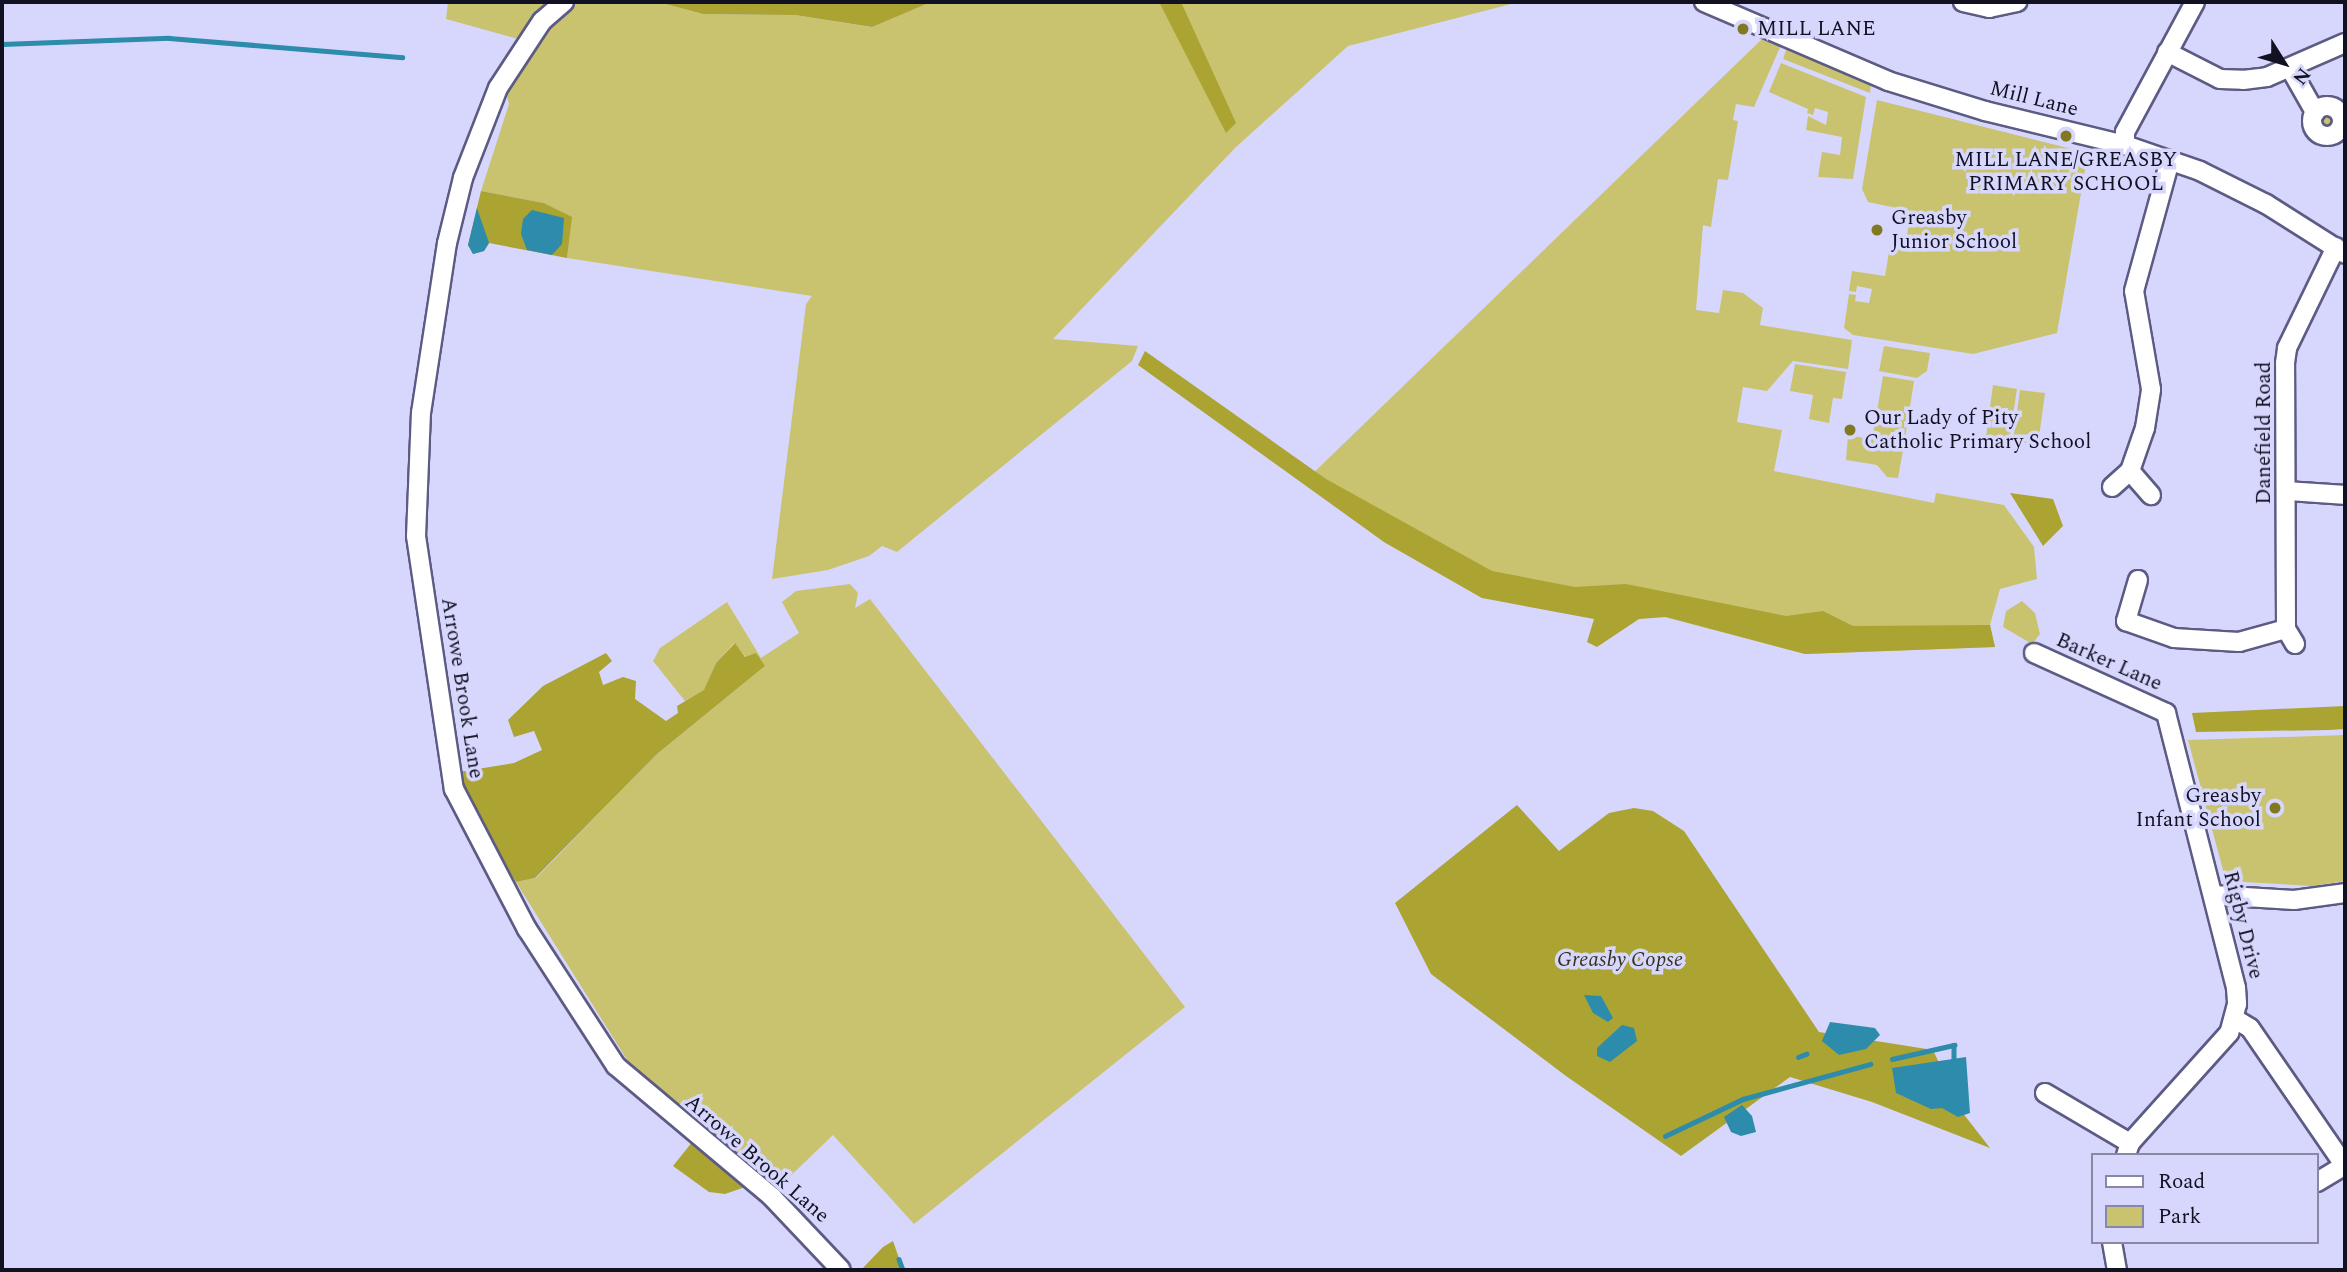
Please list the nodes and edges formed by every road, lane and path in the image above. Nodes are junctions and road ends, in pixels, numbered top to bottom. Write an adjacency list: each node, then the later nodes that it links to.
1 (564, 2): 29 (street, Arrowe Brook Lane)
2 (1704, 2): 10 (street, Mill Lane)
3 (1963, 2): 4 (street)
4 (2017, 2)
5 (2195, 2): 7 (street)
6 (2345, 43): 8 (street)
7 (2167, 52): 8 (street); 10 (street)
8 (2290, 68): 9 (street)
9 (2315, 112)
10 (2125, 145): 11 (street, Mill Lane)
11 (2170, 160): 12 (street, Mill Lane); 13 (street)
12 (2340, 251): 15 (street, Danefield Road)
13 (2130, 471): 14 (street); 16 (street)
14 (2112, 487)
15 (2287, 491): 17 (street); 18 (street, Danefield Road)
16 (2151, 495)
17 (2345, 495)
18 (2138, 580)
19 (2034, 653): 20 (street, Barker Lane)
20 (2166, 713): 22 (street, Rigby Drive)
21 (2345, 894): 22 (street)
22 (2213, 895): 23 (street, Rigby Drive)
23 (2235, 1019): 25 (street); 26 (street)
24 (2045, 1093): 25 (street)
25 (2128, 1149)
26 (2345, 1165): 27 (street)
27 (2319, 1181)
28 (2112, 1244): 30 (street)
29 (841, 1270)
30 (2117, 1270)

